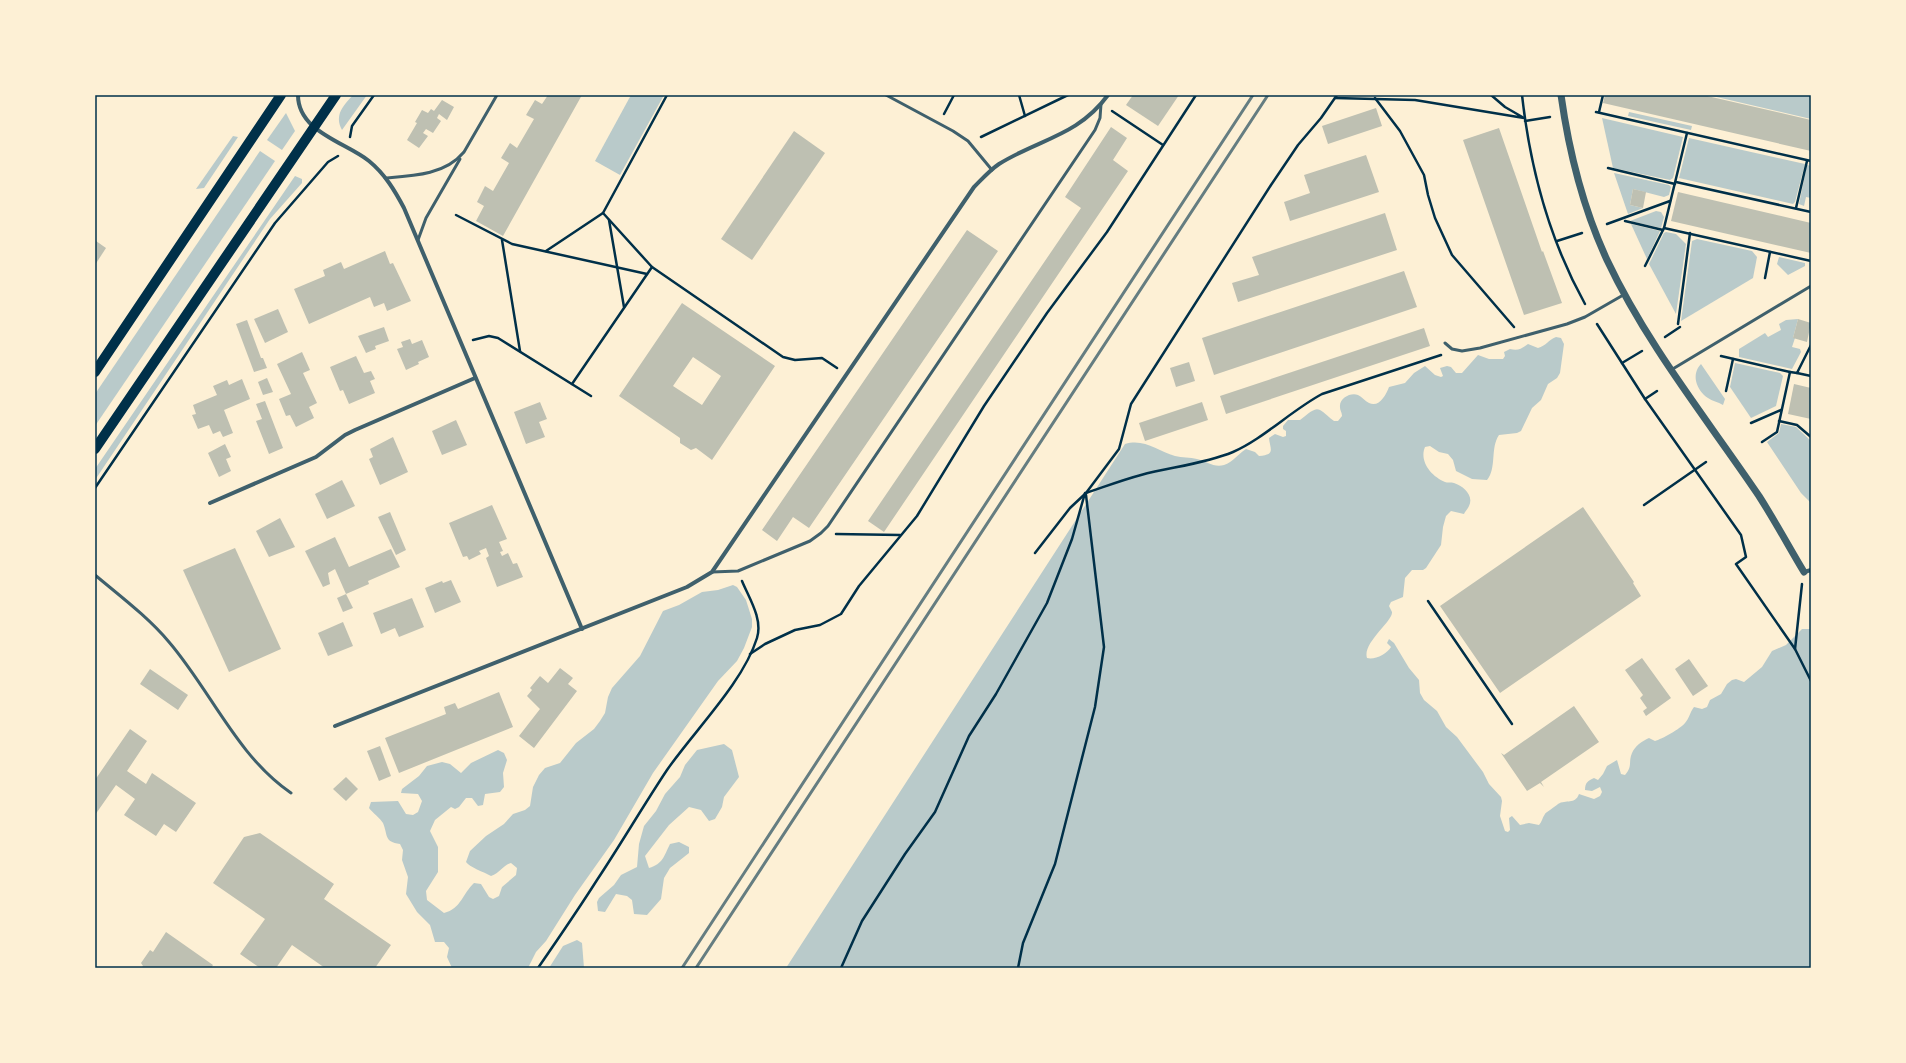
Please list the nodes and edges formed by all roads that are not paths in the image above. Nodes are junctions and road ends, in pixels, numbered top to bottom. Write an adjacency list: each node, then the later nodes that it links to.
1 (281, 95): 18 (main road)
2 (298, 95): 9 (street)
3 (336, 95): 9 (main road)
4 (497, 95): 10 (lane)
5 (886, 95): 11 (lane)
6 (1108, 95): 8 (street)
7 (1560, 95): 15 (street)
8 (1101, 104): 11 (street); 23 (lane)
9 (314, 128): 12 (street); 20 (main road)
10 (464, 152): 12 (lane); 13 (lane)
11 (992, 170): 23 (street)
12 (385, 178): 13 (street)
13 (418, 240): 19 (street)
14 (1811, 286): 17 (lane)
15 (1625, 294): 16 (lane); 17 (street)
16 (1445, 343)
17 (1671, 370): 22 (street)
18 (95, 372)
19 (475, 378): 21 (street); 25 (street)
20 (95, 449)
21 (210, 504)
22 (1807, 571)
23 (712, 572): 25 (street)
24 (95, 575): 27 (lane)
25 (582, 629): 26 (street)
26 (335, 726)
27 (291, 793)

